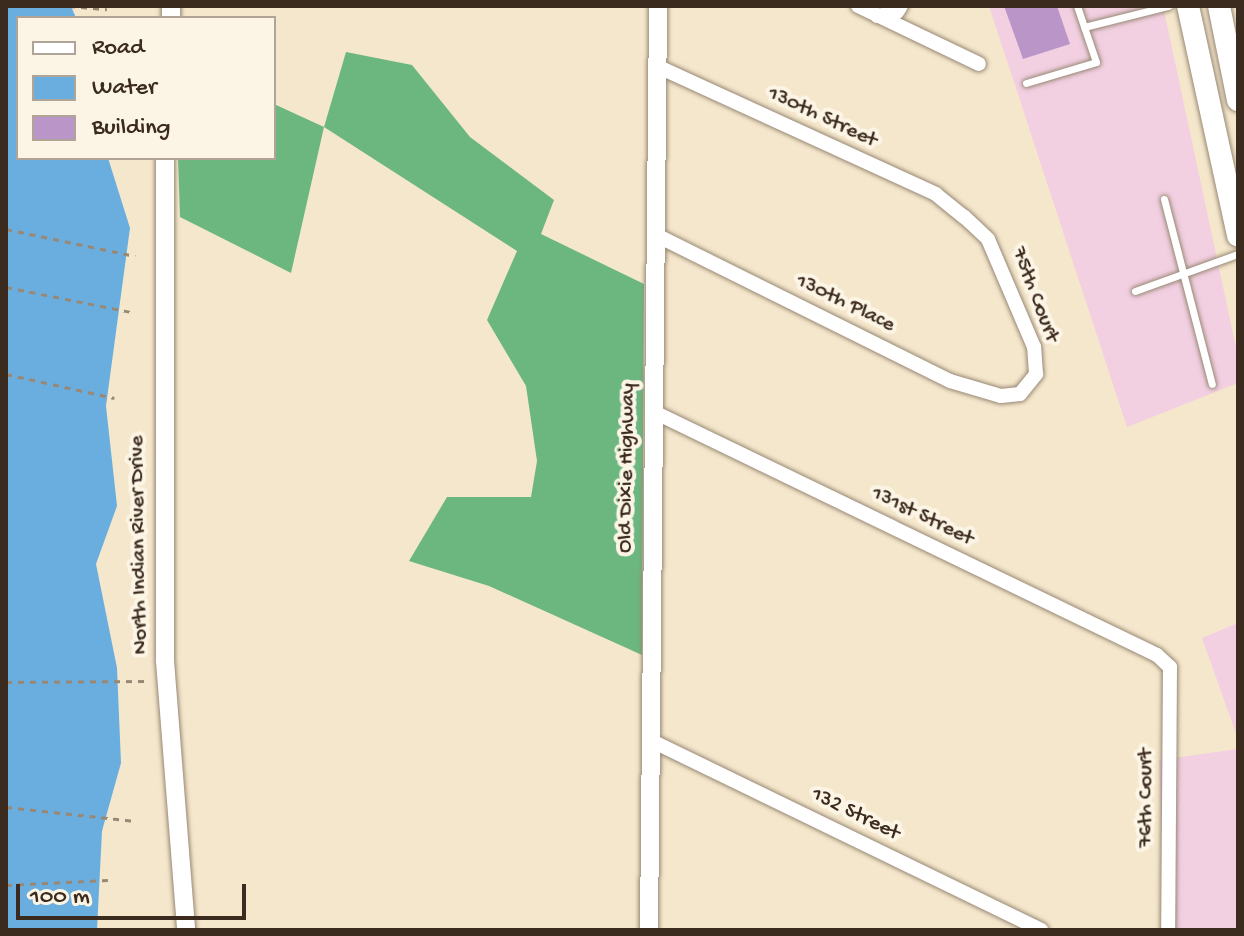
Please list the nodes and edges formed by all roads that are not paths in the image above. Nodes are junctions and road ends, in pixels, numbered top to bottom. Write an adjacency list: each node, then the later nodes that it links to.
1 (658, 6): 11 (street, Old Dixie Highway)
2 (858, 6): 8 (street)
3 (901, 6): 8 (street)
4 (1077, 6): 9 (lane)
5 (1168, 6): 9 (lane)
6 (1188, 6): 18 (main road)
7 (1219, 6): 13 (main road)
8 (877, 16): 10 (street)
9 (1084, 27): 12 (lane)
10 (979, 64)
11 (658, 67): 16 (street, 130th Street); 17 (street, Old Dixie Highway)
12 (1026, 83)
13 (1237, 88)
14 (165, 160): 27 (street, North Indian River Drive)
15 (1164, 199): 20 (lane)
16 (964, 217): 23 (street, 75th Court)
17 (656, 235): 23 (street, 130th Place); 24 (street, Old Dixie Highway)
18 (1238, 236)
19 (1238, 254): 20 (lane)
20 (1184, 274): 21 (lane); 22 (lane)
21 (1135, 291)
22 (1212, 384)
23 (1020, 394)
24 (652, 411): 25 (street, 131st Street); 26 (street, Old Dixie Highway)
25 (1170, 667): 30 (street, 76th Court)
26 (650, 740): 28 (street, Old Dixie Highway); 29 (street, 132 Street)
27 (186, 930)
28 (649, 930)
29 (1041, 930)
30 (1168, 930)

